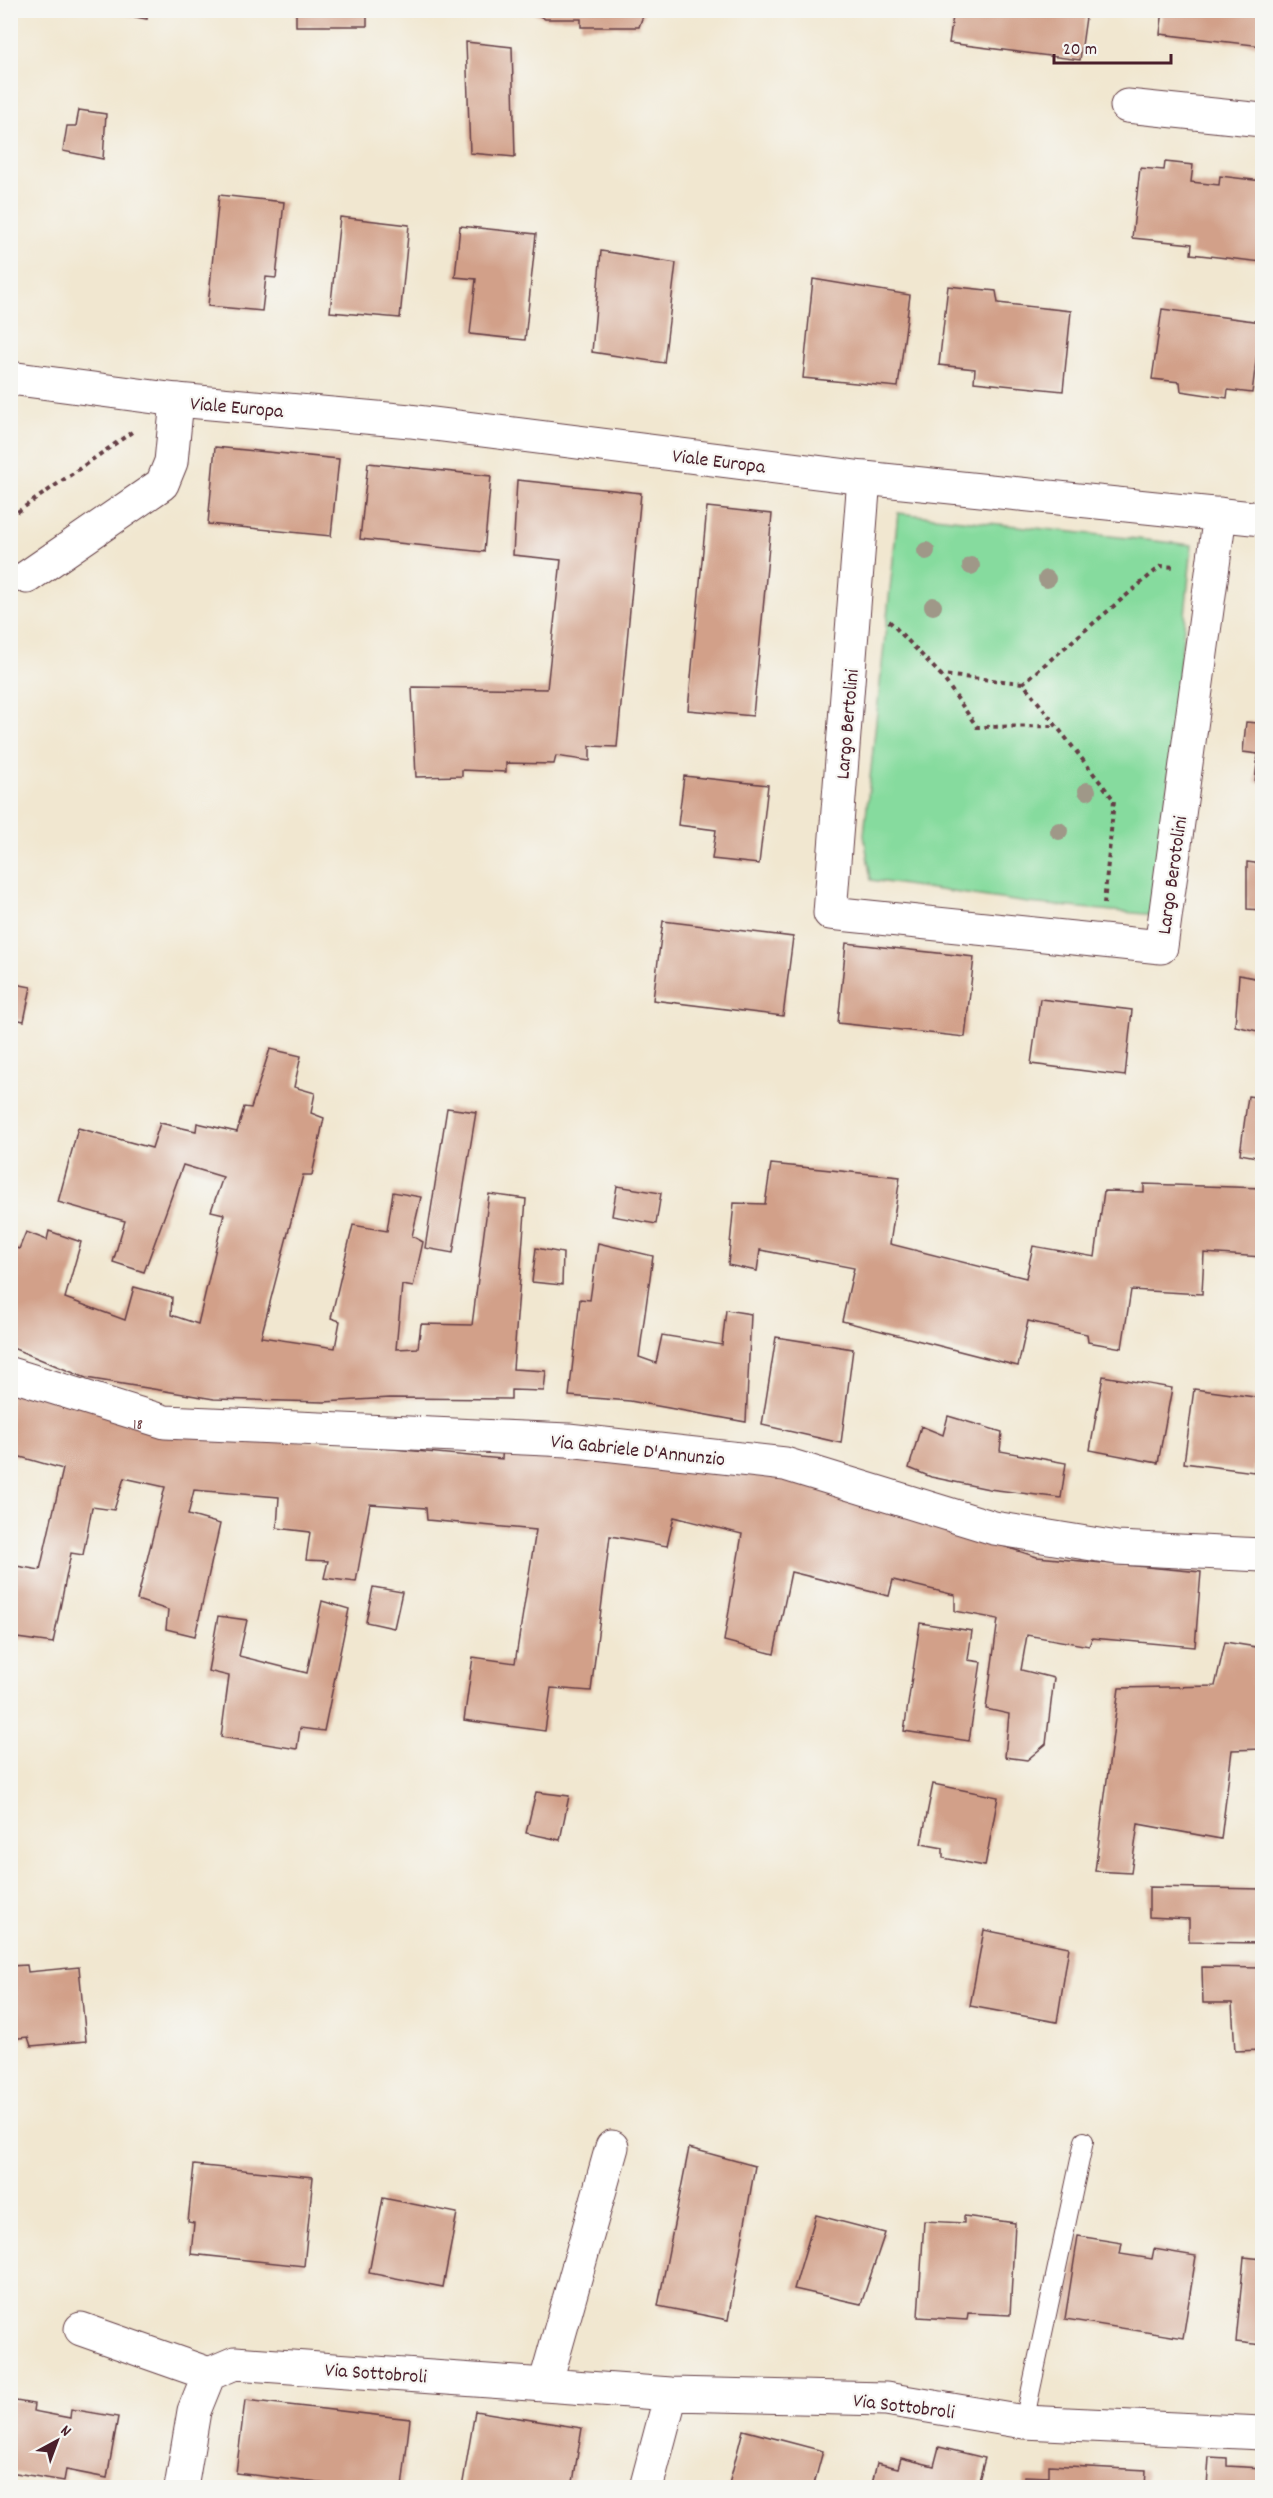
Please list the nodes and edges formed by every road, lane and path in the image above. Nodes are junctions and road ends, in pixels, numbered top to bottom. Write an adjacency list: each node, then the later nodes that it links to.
1 (1127, 106): 2 (street)
2 (1263, 120)
3 (10, 378): 4 (street, Viale Europa)
4 (177, 400): 5 (street, Viale Europa); 7 (path); 10 (street, Viale Europa)
5 (864, 478): 6 (street, Viale Europa); 11 (street)
6 (1220, 514): 8 (street, Viale Europa); 9 (street, Largo Berotolini)
7 (10, 517)
8 (1263, 519)
9 (1212, 569): 13 (path); 16 (street, Largo Berotolini)
10 (27, 577)
11 (857, 594): 12 (path); 15 (street, Largo Bertolini)
12 (941, 675): 13 (path); 14 (path)
13 (1023, 683): 14 (path)
14 (1056, 726): 16 (path)
15 (836, 847): 16 (street, Largo Berotolini)
16 (1101, 941)
17 (10, 1374): 18 (street, Via Gabriele D'Annunzio)
18 (1263, 1555)
19 (1084, 2141): 25 (lane)
20 (612, 2147): 23 (street)
21 (81, 2329): 22 (street)
22 (208, 2374): 23 (street, Via Sottobroli); 27 (street)
23 (545, 2385): 24 (street, Via Sottobroli)
24 (670, 2394): 25 (street, Via Sottobroli); 28 (street)
25 (1024, 2422): 26 (street, Via Sottobroli)
26 (1263, 2433)
27 (181, 2487)
28 (646, 2487)

